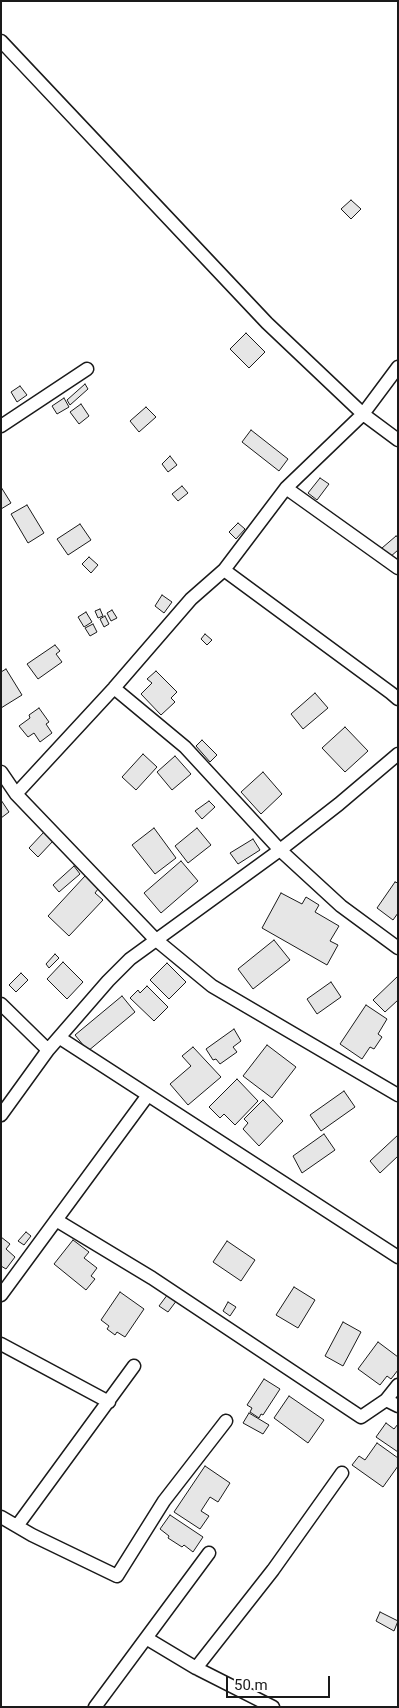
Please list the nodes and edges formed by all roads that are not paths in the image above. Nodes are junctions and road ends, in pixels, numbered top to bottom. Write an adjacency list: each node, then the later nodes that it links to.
1 (1, 41): 4 (street)
2 (398, 367): 4 (street)
3 (87, 368): 5 (street)
4 (363, 414): 6 (street); 7 (street)
5 (1, 426)
6 (398, 440)
7 (286, 488): 8 (street); 9 (street)
8 (398, 568)
9 (224, 570): 10 (street); 11 (street)
10 (114, 688): 14 (street); 15 (street)
11 (398, 700)
12 (398, 754): 15 (street)
13 (1, 772): 14 (street)
14 (16, 794): 16 (street)
15 (280, 850): 16 (street); 17 (street)
16 (156, 940): 19 (street); 22 (street)
17 (398, 948)
18 (1, 1004): 20 (street)
19 (60, 1038): 20 (street); 21 (street)
20 (48, 1050): 23 (street)
21 (148, 1095): 24 (street); 25 (street)
22 (398, 1095)
23 (1, 1115)
24 (56, 1220): 26 (street); 30 (street)
25 (398, 1257)
26 (1, 1295)
27 (1, 1344): 31 (street)
28 (134, 1366): 31 (street)
29 (398, 1385): 30 (street)
30 (386, 1400): 32 (street)
31 (109, 1402): 36 (street)
32 (398, 1406)
33 (226, 1421): 36 (street)
34 (342, 1473): 39 (street)
35 (1, 1516): 36 (street)
36 (17, 1526)
37 (209, 1553): 38 (street)
38 (146, 1638): 39 (street); 40 (street)
39 (196, 1668): 41 (street)
40 (95, 1707)
41 (274, 1707)

